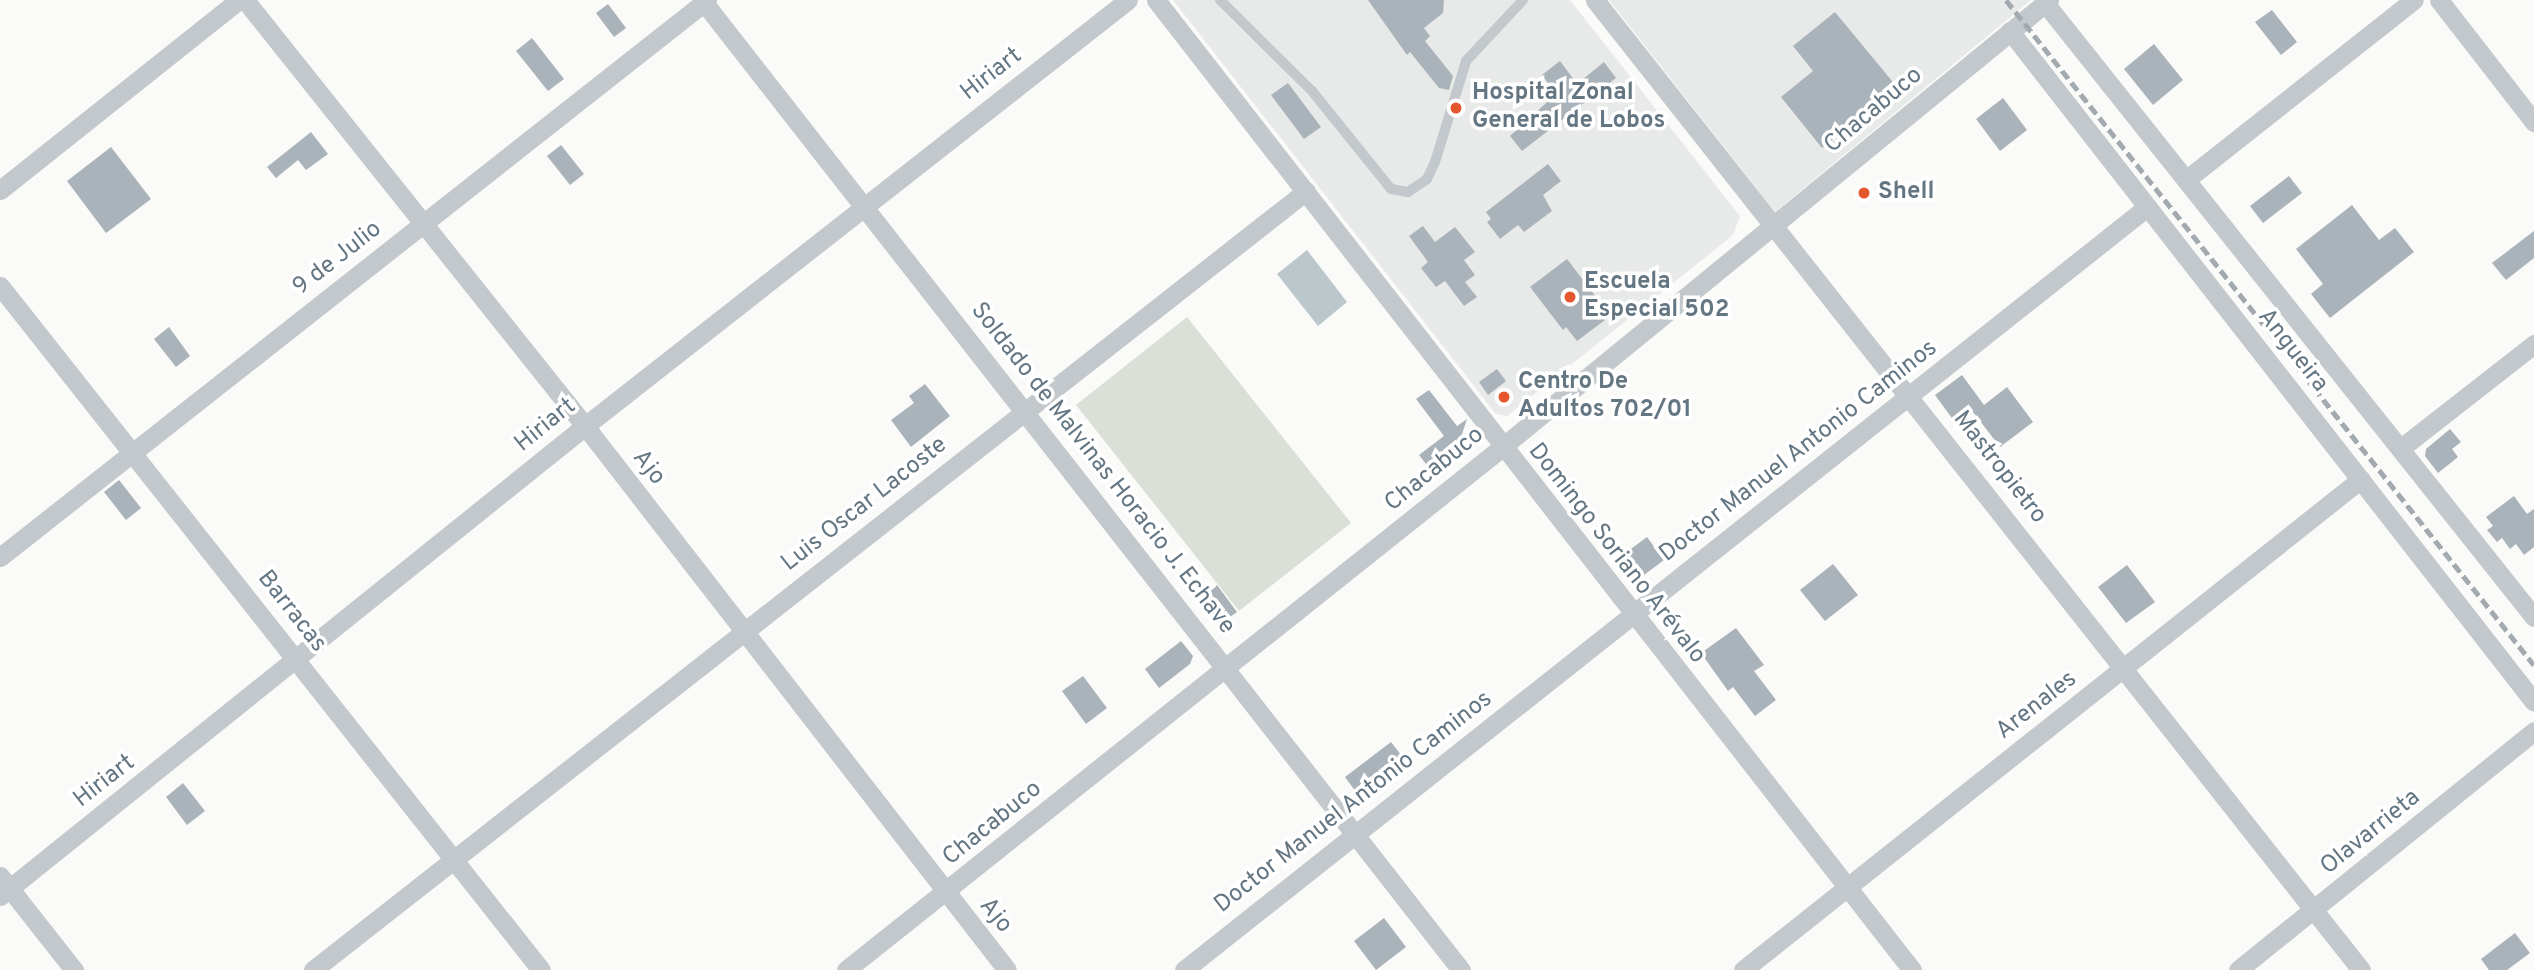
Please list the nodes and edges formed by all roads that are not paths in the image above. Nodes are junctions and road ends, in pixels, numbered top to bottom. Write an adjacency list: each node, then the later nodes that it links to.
1 (239, 0): 15 (street)
2 (245, 0): 19 (street, Ajo)
3 (1128, 0): 17 (street, Hiriart)
4 (1156, 0): 16 (street, Domingo Soriano Arévalo)
5 (1220, 0): 6 (lane)
6 (1523, 0)
7 (1595, 0): 20 (street, Mastropietro)
8 (2414, 0): 14 (street)
9 (2439, 0): 13 (street)
10 (704, 1): 17 (street, Soldado de Malvinas Horacio J. Echave); 19 (street, 9 de Julio)
11 (2047, 1): 12 (street, Chacabuco); 14 (street, Angueira)
12 (2010, 31): 18 (street, Angueira); 20 (street, Chacabuco)
13 (2534, 122)
14 (2187, 179): 27 (street, Angueira)
15 (0, 190)
16 (1306, 191): 24 (street, Luis Oscar Lacoste); 26 (street, Domingo Soriano Arévalo)
17 (864, 207): 24 (street, Soldado de Malvinas Horacio J. Echave); 25 (street, Hiriart)
18 (2147, 207): 23 (street, Doctor Manuel Antonio Caminos); 29 (street, Angueira)
19 (423, 223): 25 (street, Ajo); 28 (street, 9 de Julio)
20 (1773, 227): 23 (street, Mastropietro); 26 (street, Chacabuco)
21 (0, 286): 28 (street, Barracas)
22 (2534, 344): 27 (street)
23 (1911, 395): 31 (street, Doctor Manuel Antonio Caminos); 36 (street, Mastropietro)
24 (1026, 411): 33 (street, Luis Oscar Lacoste); 35 (street, Soldado de Malvinas Horacio J. Echave)
25 (585, 426): 33 (street, Ajo); 34 (street, Hiriart)
26 (1502, 448): 31 (street, Domingo Soriano Arévalo); 35 (street, Chacabuco)
27 (2401, 448): 32 (street, Angueira)
28 (133, 452): 30 (street, 9 de Julio); 34 (street, Barracas)
29 (2361, 479): 36 (street, Arenales); 37 (street, Angueira)
30 (0, 557)
31 (1632, 615): 39 (street, Doctor Manuel Antonio Caminos); 42 (street, Domingo Soriano Arévalo)
32 (2534, 617)
33 (744, 630): 40 (street, Luis Oscar Lacoste); 43 (street, Ajo)
34 (297, 660): 40 (street, Barracas); 41 (street, Hiriart)
35 (1227, 668): 39 (street, Soldado de Malvinas Horacio J. Echave); 43 (street, Chacabuco)
36 (2125, 668): 42 (street, Arenales); 44 (street, Mastropietro)
37 (2534, 702)
38 (2534, 731): 44 (street, Olavarrieta)
39 (1355, 832): 50 (street, Doctor Manuel Antonio Caminos); 51 (street, Soldado de Malvinas Horacio J. Echave)
40 (454, 859): 46 (street, Luis Oscar Lacoste); 47 (street, Barracas)
41 (3, 887): 45 (street)
42 (1847, 887): 52 (street, Arenales); 53 (street, Domingo Soriano Arévalo)
43 (946, 894): 48 (street, Chacabuco); 49 (street, Ajo)
44 (2314, 911): 54 (street, Olavarrieta); 55 (street, Mastropietro)
45 (74, 970)
46 (313, 970)
47 (541, 970)
48 (846, 970)
49 (1007, 970)
50 (1184, 970)
51 (1461, 970)
52 (1743, 970)
53 (1912, 970)
54 (2238, 970)
55 (2361, 970)

